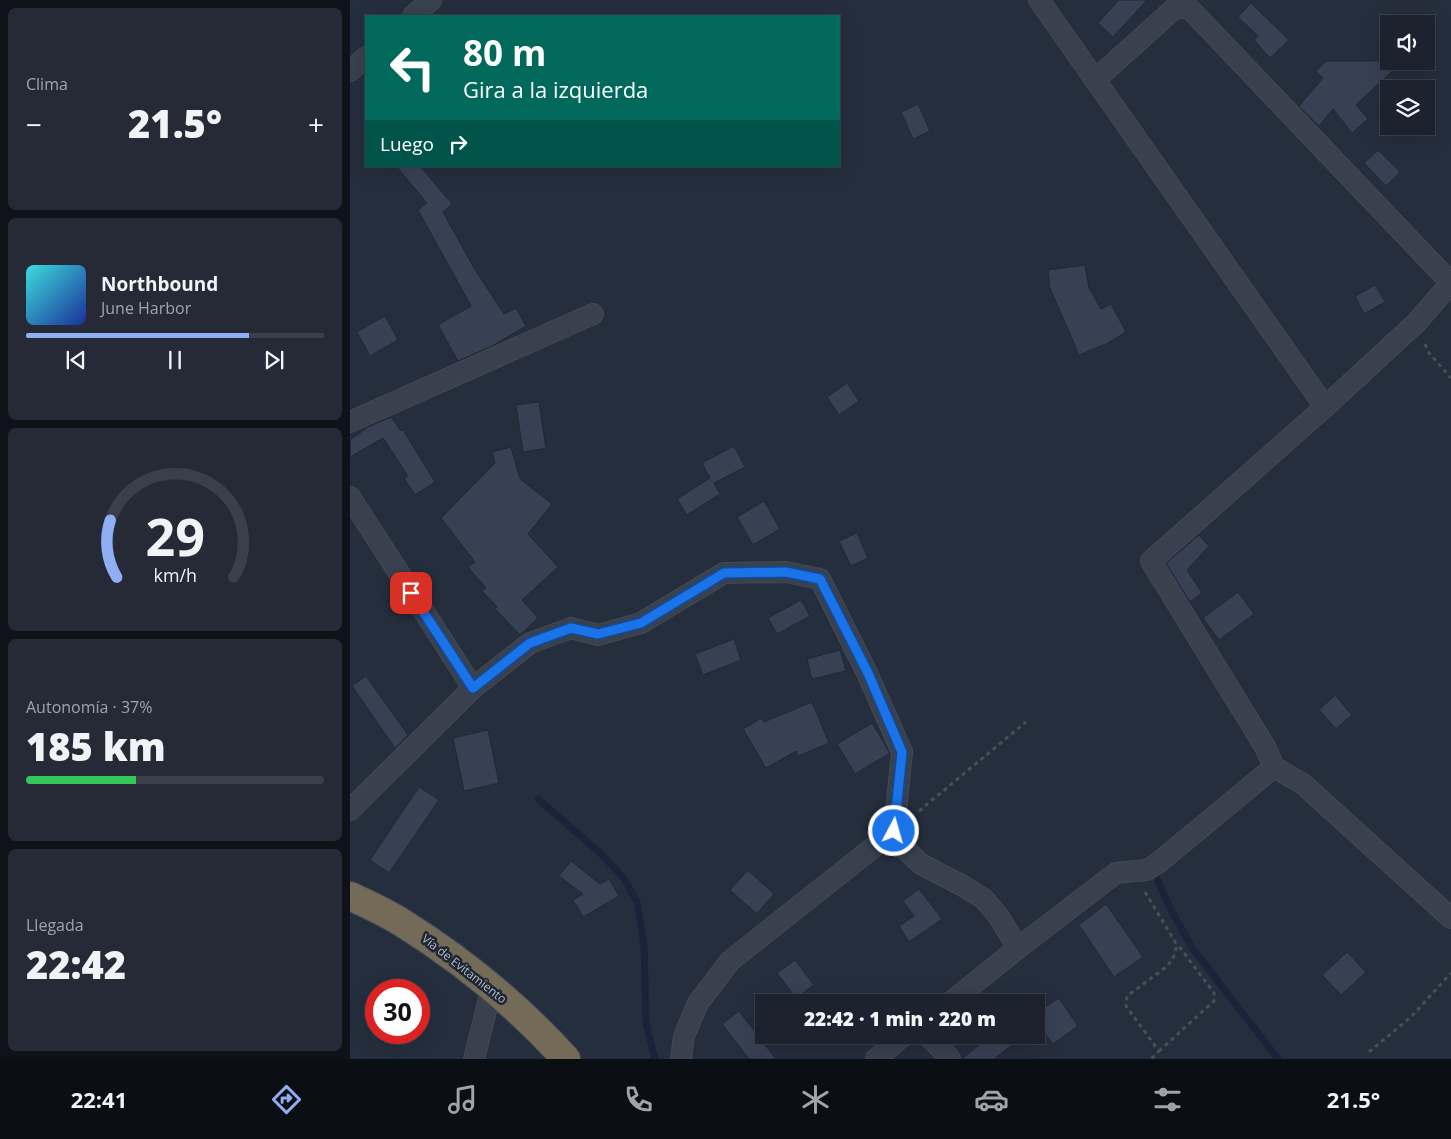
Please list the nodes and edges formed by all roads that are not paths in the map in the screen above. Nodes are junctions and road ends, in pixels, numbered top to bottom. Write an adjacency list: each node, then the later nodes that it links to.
1 (431, 0): 3 (street)
2 (1039, 0): 6 (street)
3 (414, 15)
4 (365, 58): 5 (street)
5 (350, 71)
6 (1095, 80): 8 (street); 8 (street)
7 (593, 314): 9 (street)
8 (1325, 406): 12 (street)
9 (350, 422)
10 (350, 498): 11 (street)
11 (473, 688): 13 (street); 14 (street)
12 (1274, 767): 16 (street); 17 (street)
13 (350, 810)
14 (894, 831): 17 (street); 24 (street)
15 (350, 896): 18 (highway, Vía de Evitamiento)
16 (1451, 918)
17 (1018, 948): 19 (street)
18 (492, 988): 22 (street); 23 (highway, Vía de Evitamiento)
19 (961, 994)
20 (894, 1044): 25 (street)
21 (936, 1044): 26 (street)
22 (474, 1059)
23 (566, 1059)
24 (681, 1059)
25 (876, 1059)
26 (950, 1059)

